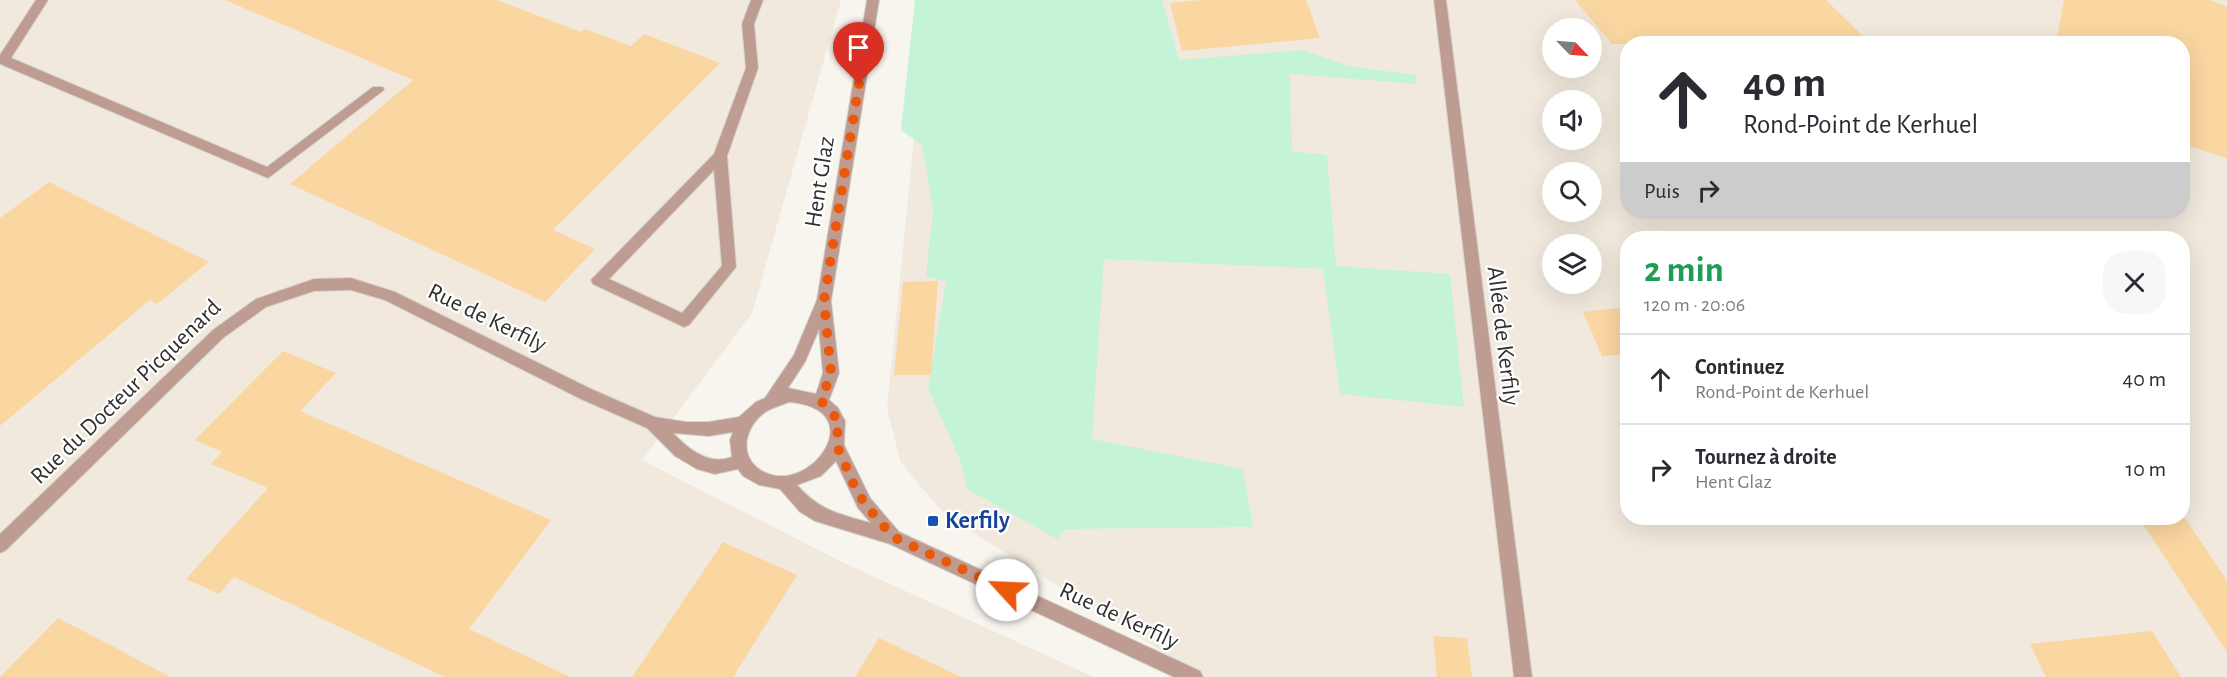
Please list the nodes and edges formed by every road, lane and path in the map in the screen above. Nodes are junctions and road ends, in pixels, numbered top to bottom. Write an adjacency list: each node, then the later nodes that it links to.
1 (42, 0): 5 (street)
2 (757, 0): 6 (street)
3 (873, 0): 8 (street, Hent Glaz)
4 (1440, 0): 19 (street, Allée de Kerfily)
5 (378, 90)
6 (720, 156): 6 (street)
7 (295, 290): 11 (street, Rue de Kerfily); 17 (street, Rue du Docteur Picquenard)
8 (824, 300): 9 (street, Hent Glaz); 10 (street, Hent Glaz)
9 (772, 400): 10 (street); 12 (street)
10 (821, 401): 13 (street)
11 (652, 423): 12 (street, Rue de Kerfily); 14 (street, Rue de Kerfily)
12 (744, 423): 14 (street)
13 (837, 446): 15 (street); 16 (street, Rue de Kerfily)
14 (740, 461): 15 (street)
15 (784, 482): 16 (street, Rue de Kerfily)
16 (893, 537): 18 (street, Rue de Kerfily)
17 (0, 545)
18 (1194, 677)
19 (1523, 677)

